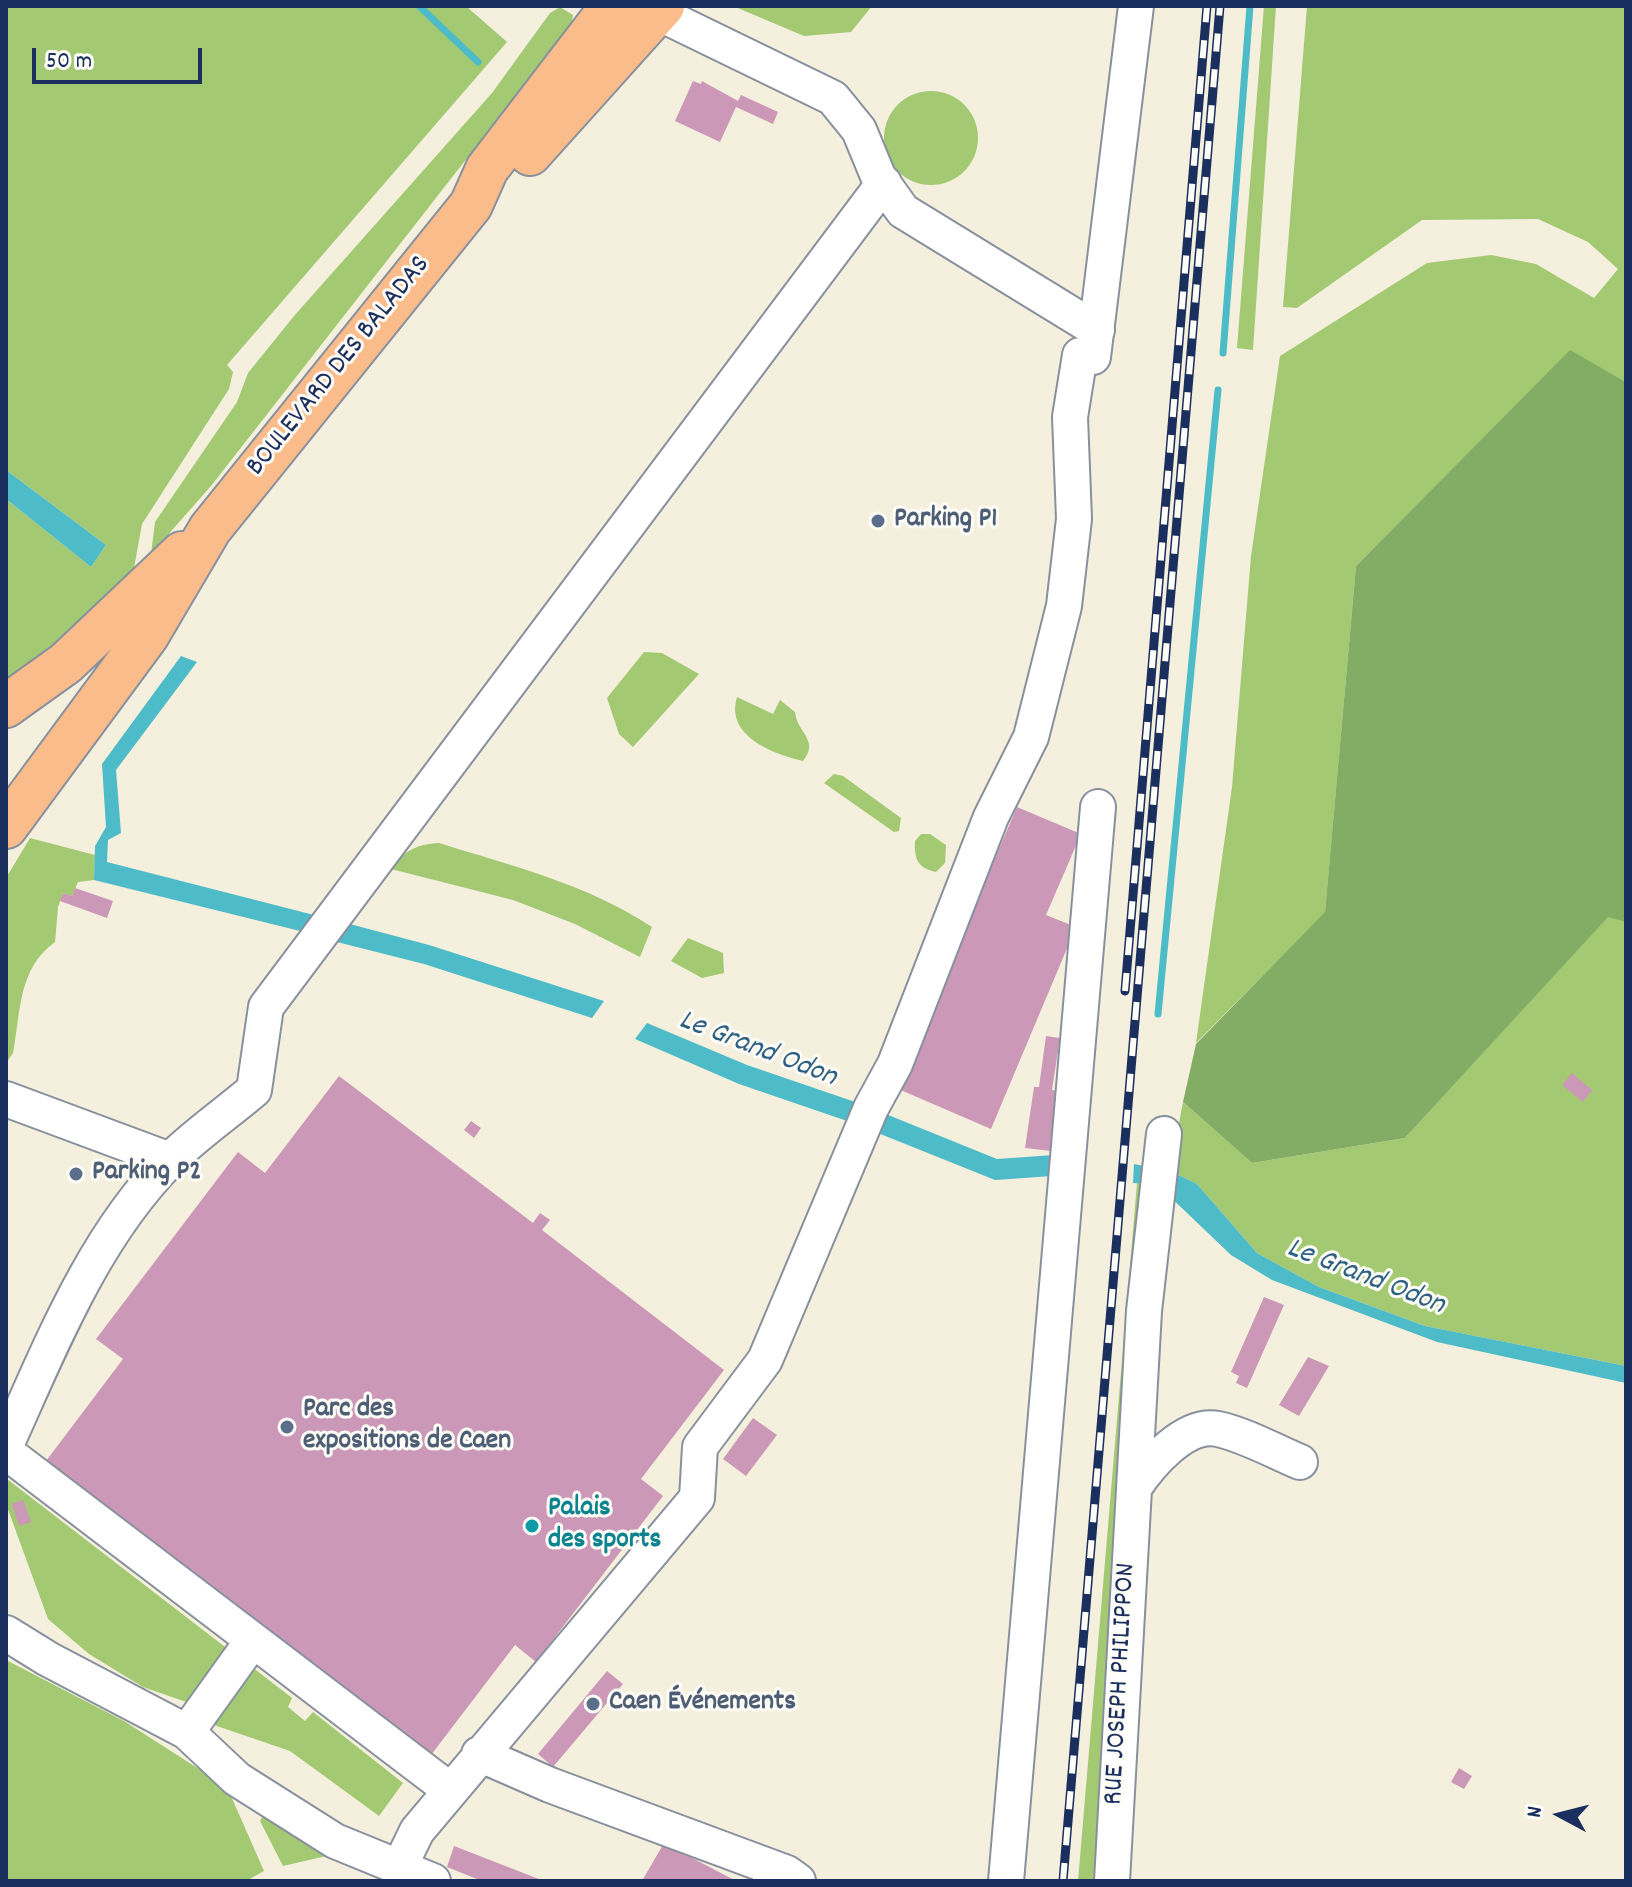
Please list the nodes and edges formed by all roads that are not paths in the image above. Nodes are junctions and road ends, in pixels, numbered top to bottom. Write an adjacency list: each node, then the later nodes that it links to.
1 (612, 6): 5 (main road, BOULEVARD DES BALADAS)
2 (1136, 6): 6 (street)
3 (655, 8): 4 (street); 5 (main road, BOULEVARD DES BALADAS)
4 (884, 183): 6 (street); 13 (street)
5 (471, 205): 7 (main road, BOULEVARD DES BALADAS)
6 (1097, 330): 21 (street)
7 (210, 529): 8 (main road); 10 (main road)
8 (6, 706)
9 (1098, 807): 26 (street)
10 (6, 827)
11 (6, 1099): 13 (street)
12 (1162, 1147): 17 (street, RUE JOSEPH PHILIPPON)
13 (170, 1160): 14 (street)
14 (6, 1445)
15 (6, 1452): 19 (street)
16 (1300, 1462): 17 (street)
17 (1134, 1488): 27 (street, RUE JOSEPH PHILIPPON)
18 (6, 1633): 20 (street)
19 (253, 1640): 20 (street); 22 (street)
20 (187, 1732): 23 (street)
21 (479, 1754): 22 (street); 25 (street)
22 (450, 1790): 23 (street)
23 (399, 1868): 24 (street)
24 (433, 1881)
25 (798, 1881)
26 (1006, 1881)
27 (1112, 1881)

